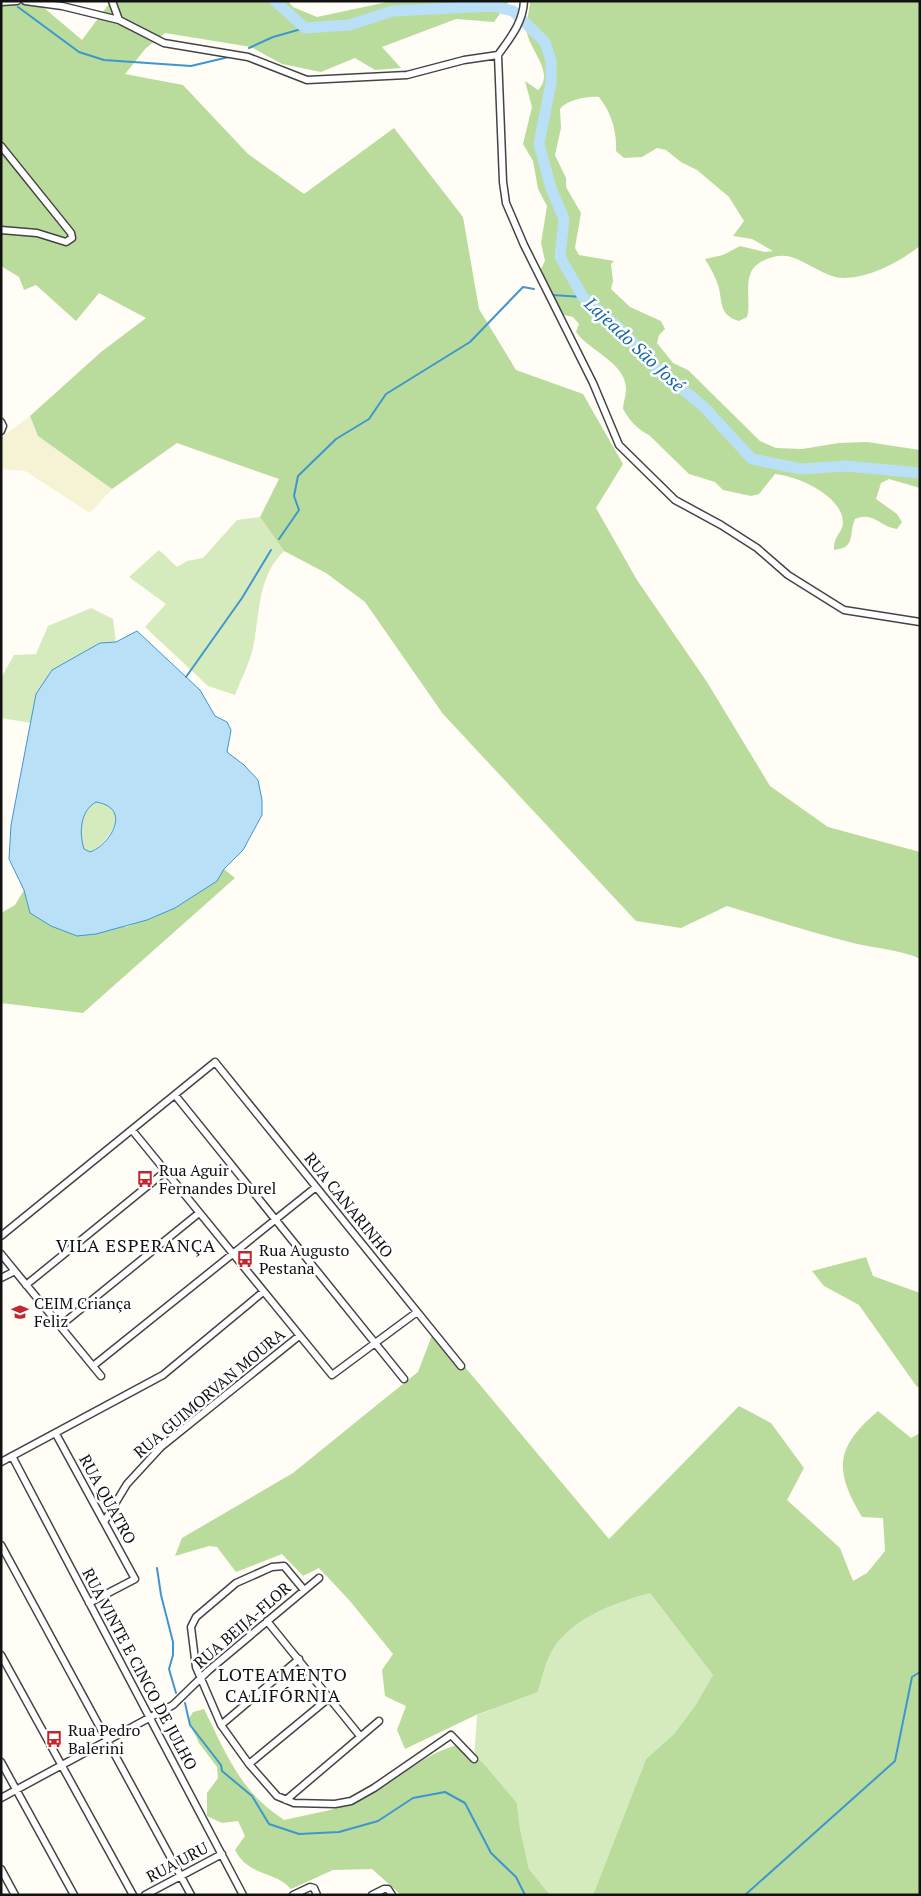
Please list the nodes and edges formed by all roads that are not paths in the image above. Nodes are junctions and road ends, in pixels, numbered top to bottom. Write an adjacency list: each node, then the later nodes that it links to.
1 (17, 1): 5 (street)
2 (25, 1): 6 (street)
3 (112, 1): 6 (street)
4 (524, 1): 7 (street)
5 (1, 2)
6 (119, 20): 7 (street)
7 (498, 55): 12 (street)
8 (1, 146): 9 (street)
9 (1, 230)
10 (2, 423): 11 (street)
11 (1, 431)
12 (920, 622)
13 (175, 1095): 14 (street); 16 (street, RUA CANARINHO); 18 (street)
14 (132, 1130): 15 (street); 19 (street)
15 (166, 1171): 17 (street); 24 (street)
16 (316, 1187): 18 (street); 26 (street, RUA CANARINHO)
17 (199, 1212): 21 (street); 27 (street)
18 (275, 1220): 21 (street); 29 (street)
19 (1, 1236)
20 (1, 1254): 22 (street)
21 (233, 1254): 25 (street); 30 (street)
22 (15, 1271): 23 (street); 24 (street)
23 (1, 1278)
24 (26, 1285): 27 (street)
25 (263, 1292): 28 (street); 34 (street)
26 (417, 1312): 29 (street); 31 (street, RUA CANARINHO)
27 (60, 1326): 30 (street)
28 (300, 1336): 29 (street); 37 (street, RUA GUIMORVAN MOURA)
29 (375, 1343): 33 (street)
30 (93, 1366): 32 (street)
31 (461, 1366)
32 (101, 1376)
33 (404, 1379)
34 (56, 1434): 35 (street); 37 (street, RUA QUATRO)
35 (12, 1456): 36 (street); 41 (street, RUA VINTE E CINCO DE JULHO)
36 (1, 1462)
37 (104, 1522): 41 (street, RUA QUATRO)
38 (1, 1545): 51 (street)
39 (319, 1578): 40 (street, RUA BEIJA-FLOR)
40 (304, 1590): 42 (street, RUA BEIJA-FLOR); 45 (street)
41 (89, 1603): 47 (street, RUA VINTE E CINCO DE JULHO)
42 (267, 1621): 44 (street); 45 (street, RUA BEIJA-FLOR)
43 (1, 1655): 55 (street)
44 (299, 1659): 46 (street); 49 (street)
45 (200, 1679): 47 (street, RUA BEIJA-FLOR); 49 (street)
46 (329, 1698): 50 (street); 54 (street)
47 (150, 1717): 51 (street, RUA BEIJA-FLOR); 59 (street, RUA VINTE E CINCO DE JULHO)
48 (379, 1721): 50 (street)
49 (221, 1725): 54 (street)
50 (360, 1736): 58 (street)
51 (106, 1741): 55 (street, RUA BEIJA-FLOR); 61 (street)
52 (474, 1759): 58 (street)
53 (1, 1762): 56 (street)
54 (249, 1764): 58 (street)
55 (62, 1765): 56 (street, RUA BEIJA-FLOR); 64 (street)
56 (16, 1790): 57 (street, RUA BEIJA-FLOR); 63 (street)
57 (1, 1798)
58 (286, 1800)
59 (222, 1854): 61 (street, RUA URU); 67 (street, RUA VINTE E CINCO DE JULHO)
60 (1, 1870): 62 (street)
61 (180, 1876): 65 (street, RUA URU); 66 (street)
62 (15, 1895)
63 (74, 1895)
64 (133, 1895)
65 (145, 1895)
66 (191, 1895)
67 (243, 1895)
68 (293, 1895): 69 (street)
69 (317, 1895)
70 (372, 1895): 71 (street)
71 (392, 1895)

